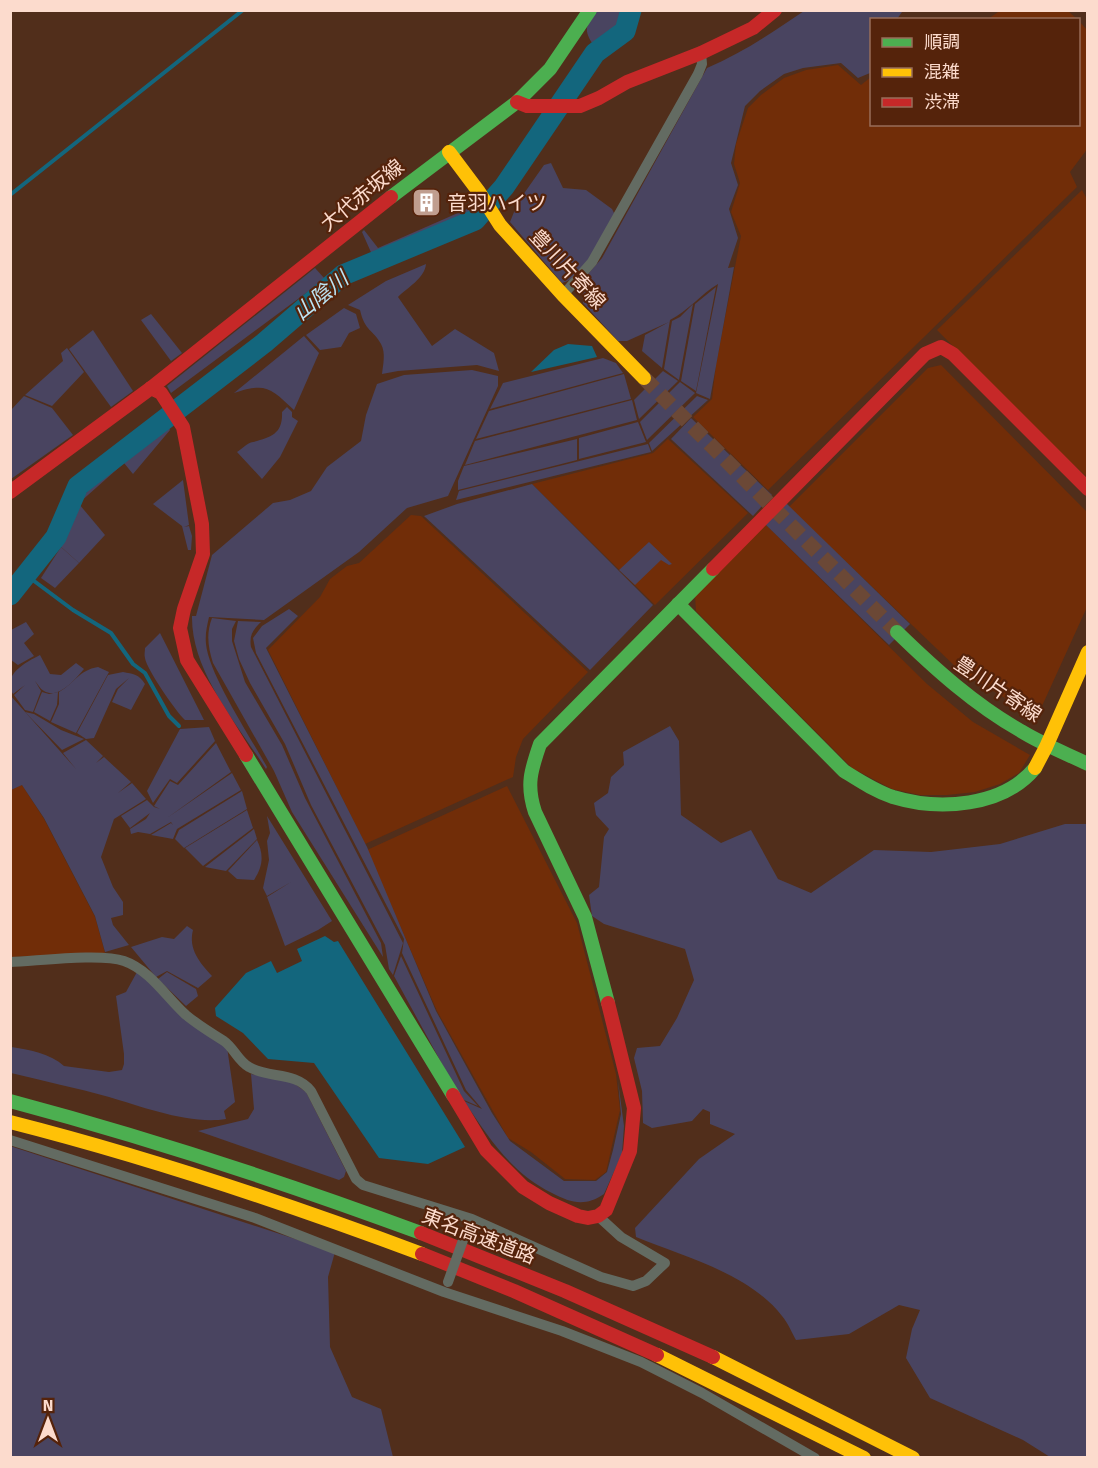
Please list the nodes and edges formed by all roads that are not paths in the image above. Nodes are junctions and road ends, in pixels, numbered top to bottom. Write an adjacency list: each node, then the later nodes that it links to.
1 (590, 10): 4 (main road)
2 (775, 10): 3 (main road)
3 (701, 53): 4 (main road); 6 (street)
4 (522, 104): 5 (main road, 大代赤坂線)
5 (449, 152): 6 (main road, 豊川片寄線); 8 (main road, 大代赤坂線)
6 (563, 295): 7 (main road, 豊川片寄線)
7 (644, 378)
8 (156, 391): 10 (main road, 大代赤坂線); 20 (main road)
9 (1088, 489): 11 (main road)
10 (10, 492)
11 (678, 604): 14 (main road); 20 (main road)
12 (897, 632): 14 (main road, 豊川片寄線)
13 (1088, 652): 14 (main road)
14 (1048, 744): 15 (main road, 豊川片寄線)
15 (1088, 764)
16 (10, 962): 21 (street)
17 (10, 1101): 25 (main road, 東名高速道路)
18 (10, 1122): 24 (main road, 東名高速道路)
19 (10, 1140): 22 (street)
20 (598, 1216): 21 (street)
21 (472, 1218): 22 (street, bridge)
22 (446, 1287): 23 (street)
23 (815, 1458)
24 (864, 1458)
25 (913, 1458)

